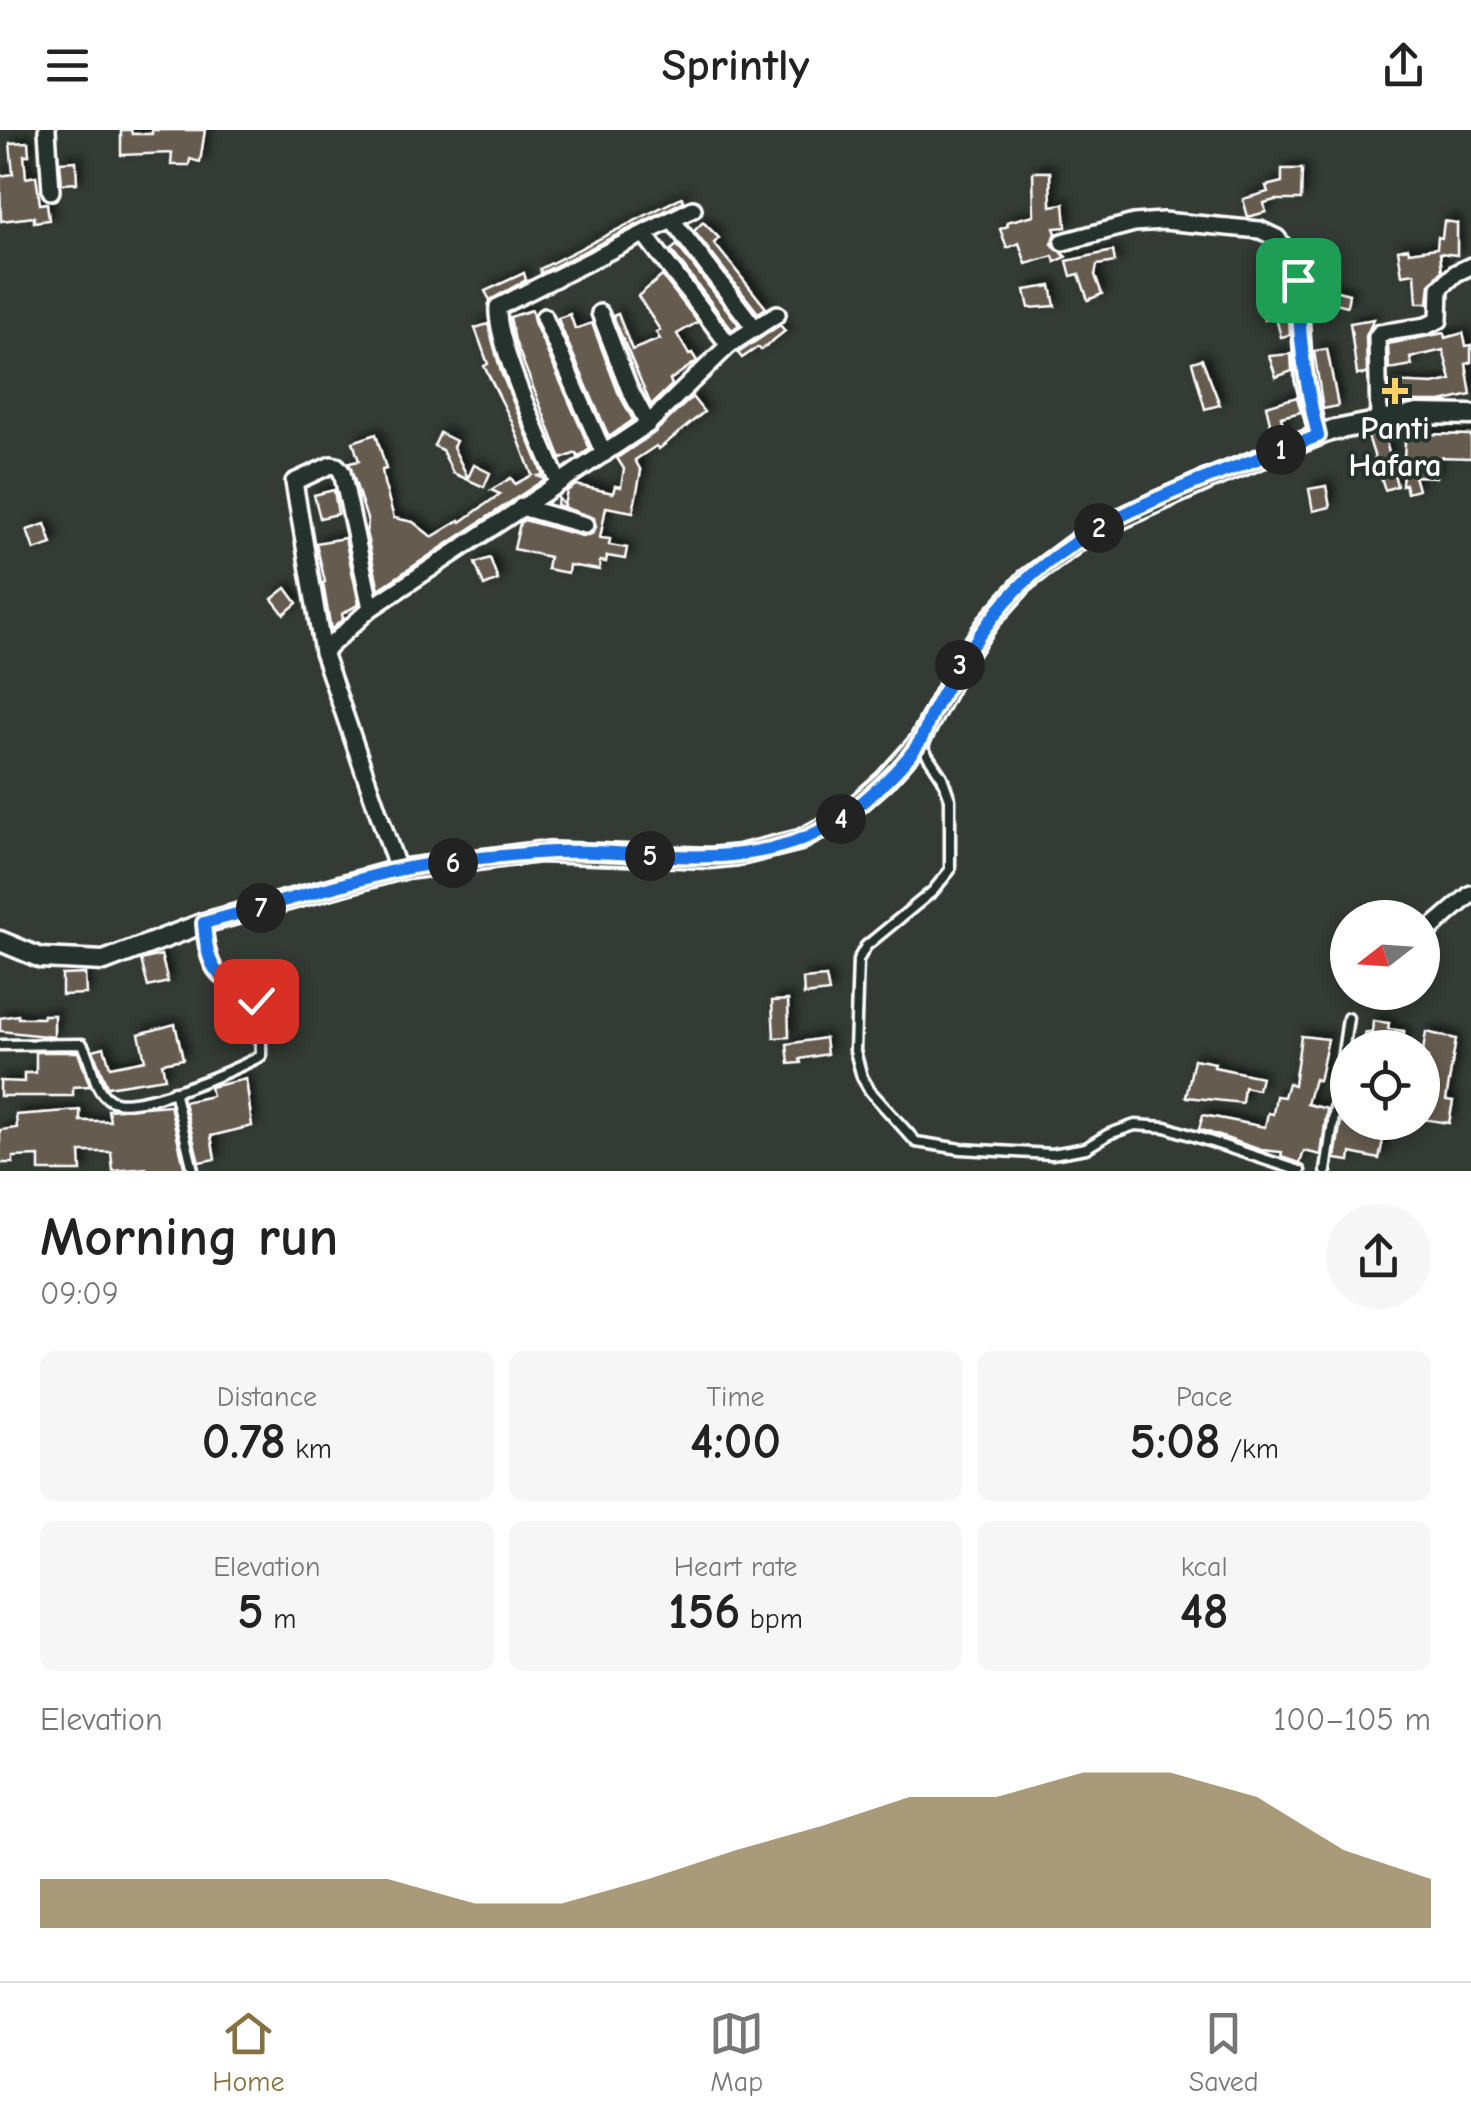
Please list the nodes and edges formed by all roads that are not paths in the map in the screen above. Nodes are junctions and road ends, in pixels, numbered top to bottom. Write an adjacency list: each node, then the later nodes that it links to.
1 (47, 130): 2 (street)
2 (51, 191)
3 (693, 210): 4 (street)
4 (672, 220): 5 (street); 11 (street)
5 (644, 234): 12 (street); 18 (street)
6 (1064, 242): 16 (street)
7 (1471, 266): 14 (street)
8 (600, 313): 15 (street)
9 (777, 314): 11 (street)
10 (544, 317): 17 (street)
11 (754, 327): 12 (street)
12 (729, 344): 15 (street)
13 (1471, 415): 14 (street)
14 (1379, 422): 16 (street)
15 (648, 424): 17 (street)
16 (1318, 436): 23 (street)
17 (604, 454): 18 (street)
18 (558, 482): 19 (street)
19 (521, 507): 20 (street); 21 (street)
20 (585, 525)
21 (371, 608): 22 (street); 22 (street)
22 (323, 652): 24 (street)
23 (919, 742): 24 (street); 33 (lane)
24 (398, 870): 27 (street)
25 (1471, 894): 26 (street)
26 (1440, 921)
27 (204, 923): 28 (street); 31 (lane)
28 (0, 940)
29 (1348, 1018): 34 (lane)
30 (0, 1045): 31 (lane)
31 (174, 1091): 32 (lane)
32 (194, 1170)
33 (1300, 1171)
34 (1326, 1171)

